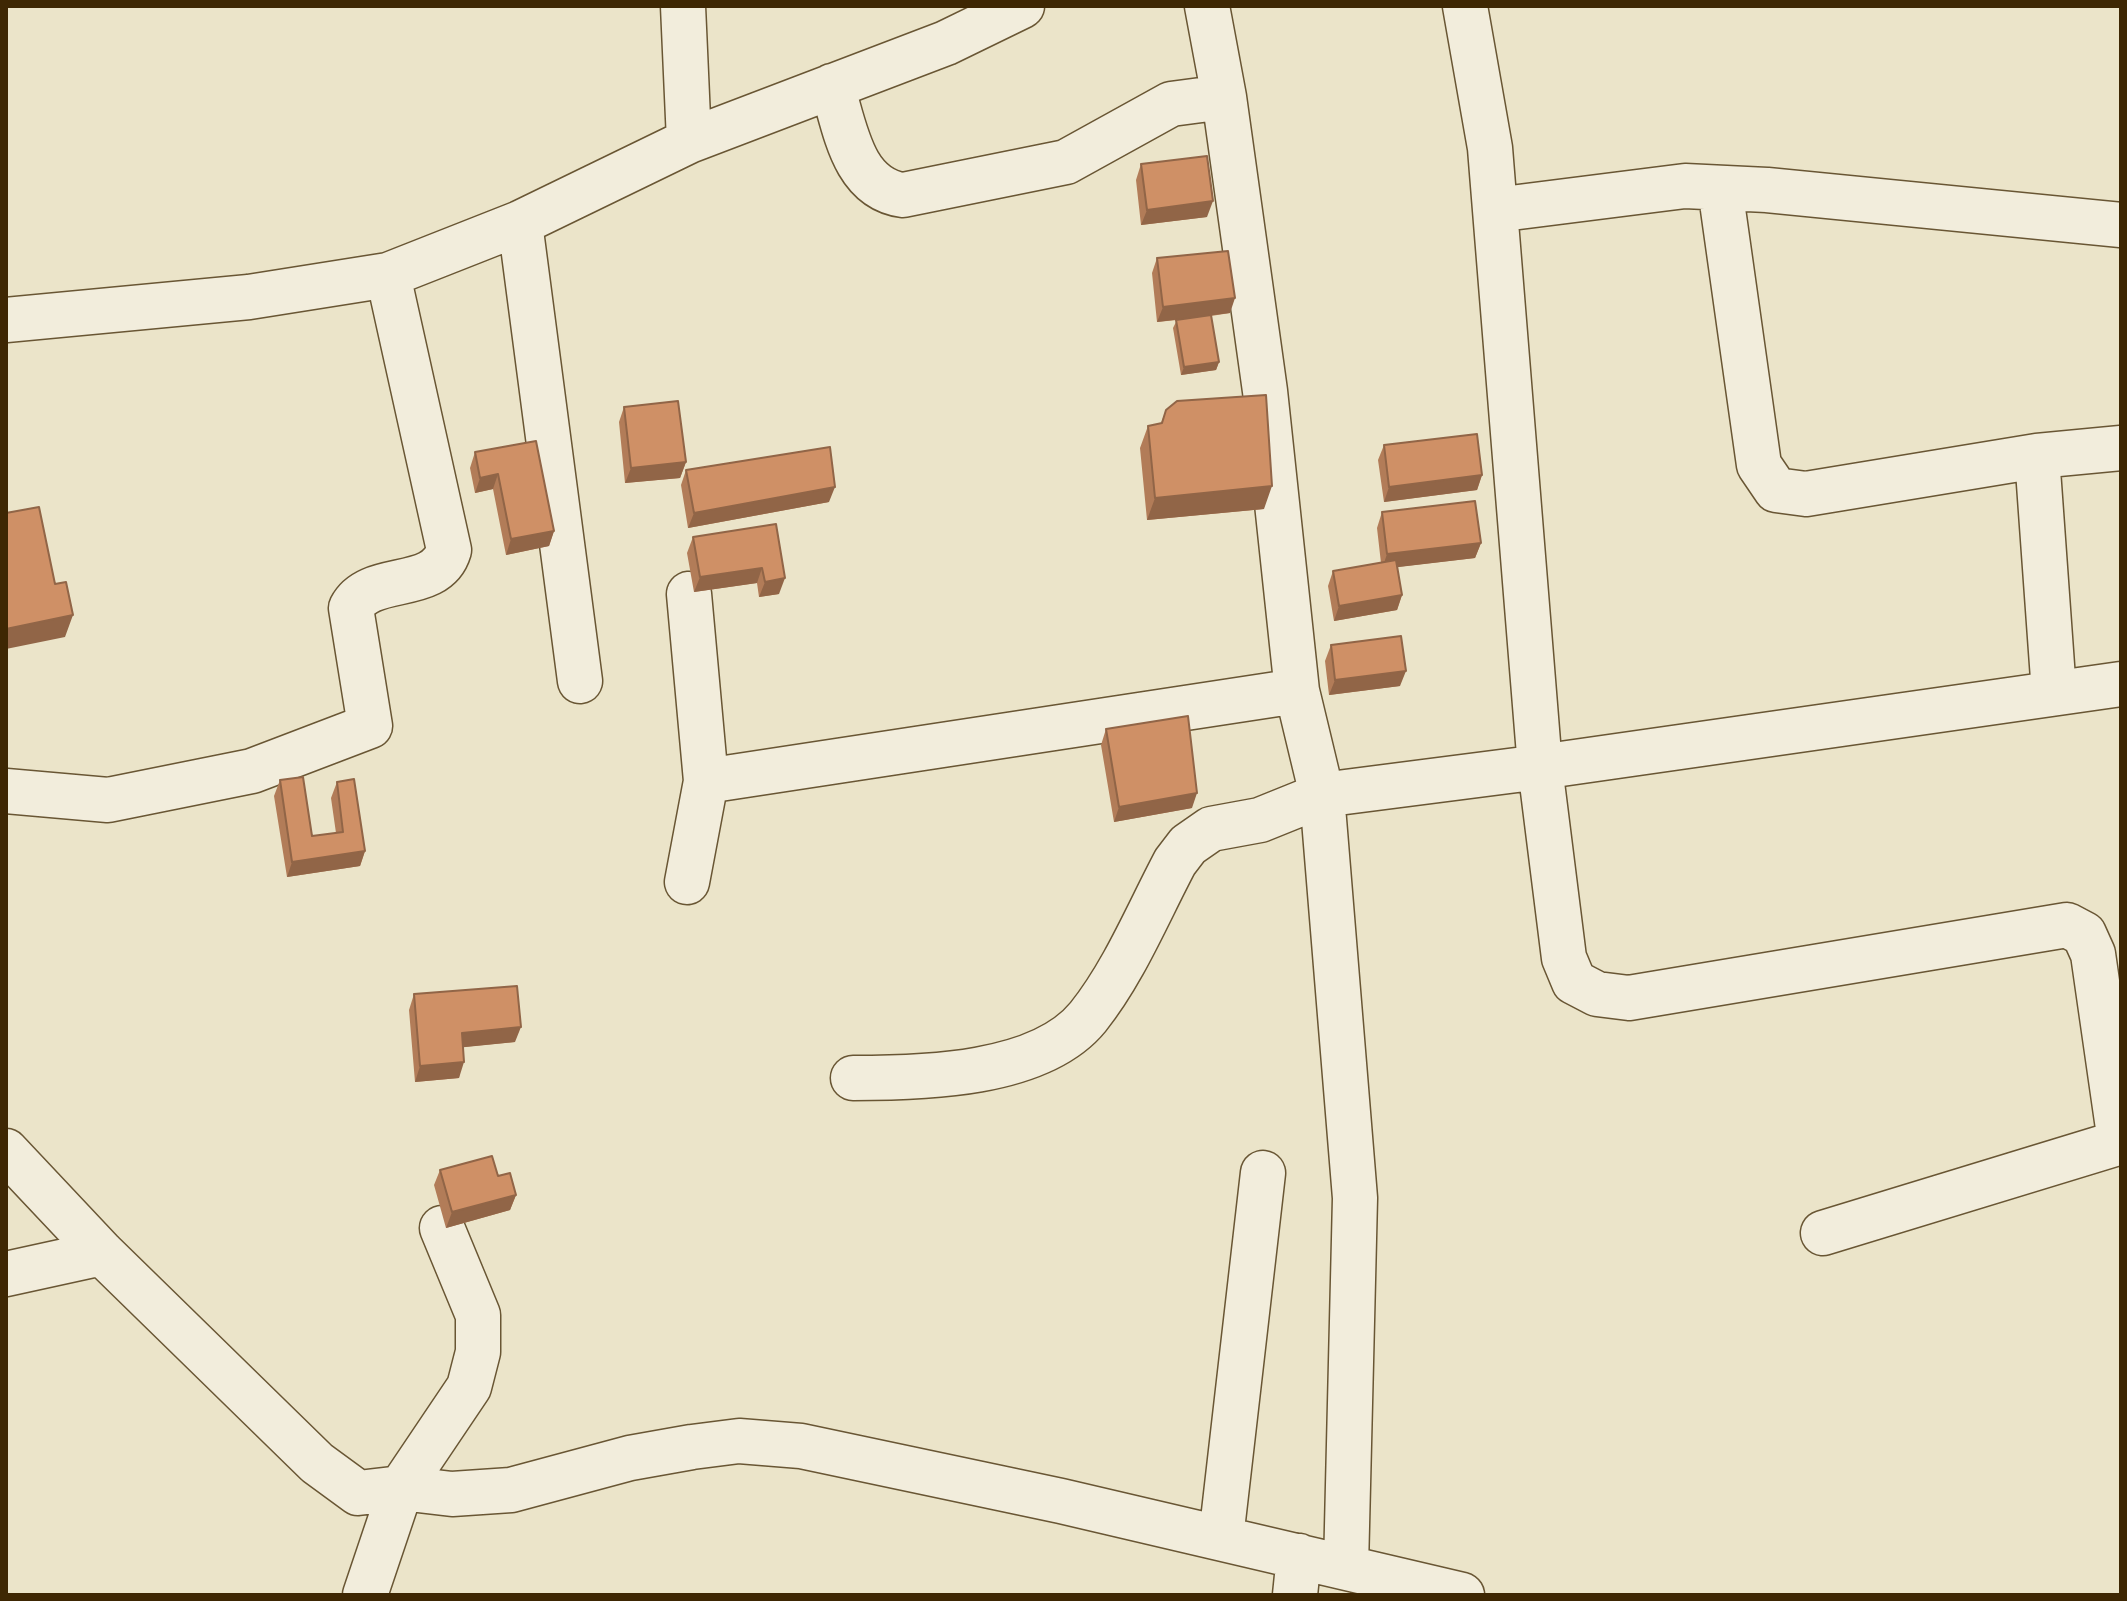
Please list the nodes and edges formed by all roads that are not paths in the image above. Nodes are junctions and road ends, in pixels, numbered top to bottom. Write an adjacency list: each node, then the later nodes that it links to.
1 (683, 6): 7 (street)
2 (1022, 6): 5 (street)
3 (1207, 6): 6 (street)
4 (1465, 6): 9 (street)
5 (832, 86): 6 (street); 7 (street)
6 (1224, 97): 19 (street)
7 (689, 141): 10 (street)
8 (1720, 188): 9 (street); 11 (street); 15 (street)
9 (1495, 210): 21 (street)
10 (520, 223): 12 (street); 17 (street)
11 (2121, 225)
12 (388, 275): 13 (street); 23 (street)
13 (6, 320)
14 (2121, 448): 15 (street)
15 (2037, 456): 20 (street)
16 (689, 594): 22 (street)
17 (580, 681)
18 (2121, 684): 20 (street)
19 (1297, 691): 22 (street); 24 (street)
20 (2054, 693): 21 (street)
21 (1540, 767): 24 (street); 27 (street)
22 (706, 781): 25 (street)
23 (6, 791)
24 (1322, 795): 26 (street); 36 (street)
25 (687, 882)
26 (853, 1078)
27 (2120, 1142): 31 (street)
28 (6, 1151): 32 (street)
29 (1263, 1173): 35 (street)
30 (442, 1228): 34 (street)
31 (1823, 1233)
32 (102, 1253): 33 (street); 34 (street)
33 (6, 1274)
34 (401, 1488): 35 (street); 38 (street)
35 (1221, 1538): 37 (street)
36 (1346, 1567): 37 (street); 39 (street)
37 (1297, 1576)
38 (365, 1595)
39 (1462, 1595)

